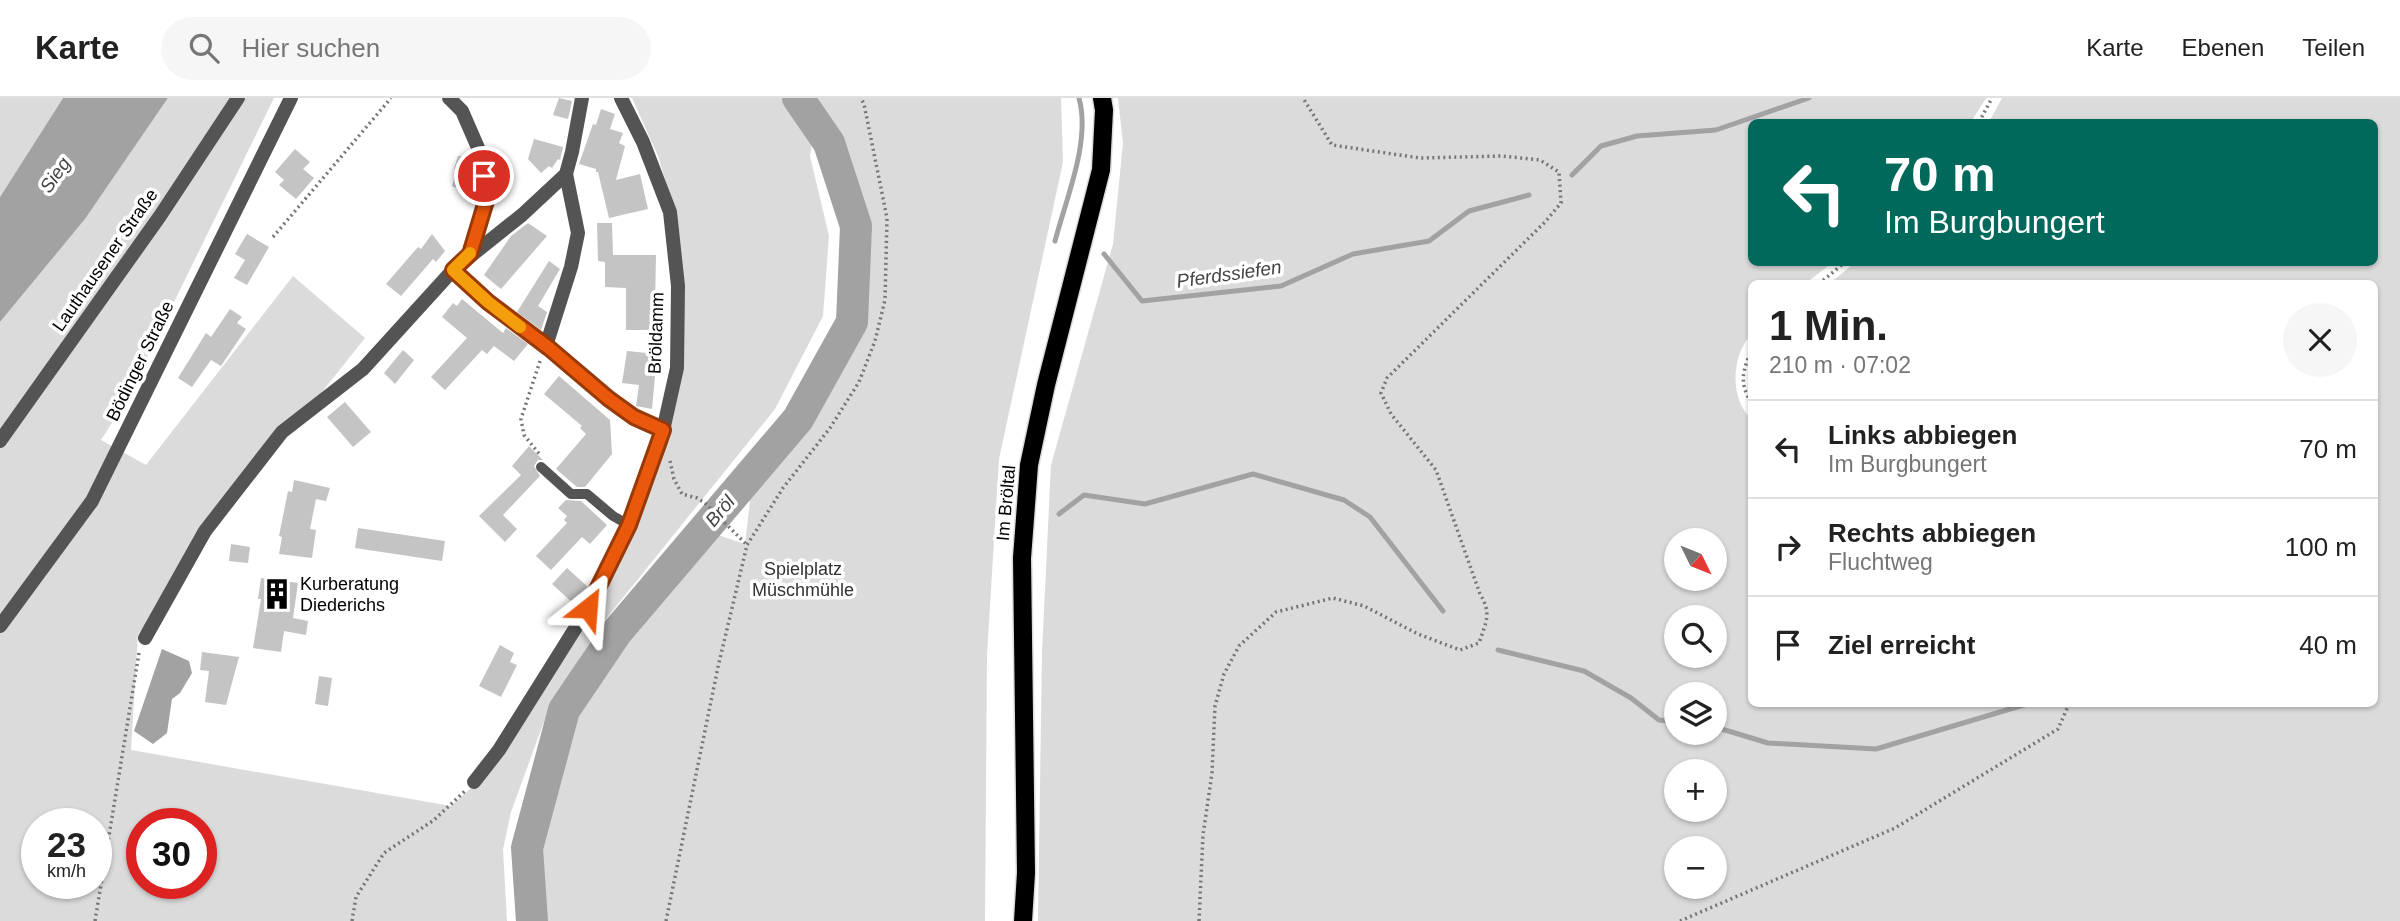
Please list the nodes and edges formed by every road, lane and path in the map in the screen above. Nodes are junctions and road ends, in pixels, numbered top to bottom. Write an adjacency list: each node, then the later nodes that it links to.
1 (238, 98): 22 (street, Lauthausener Straße)
2 (291, 98): 27 (street, Bödinger Straße)
3 (391, 98): 13 (path)
4 (449, 98): 14 (street)
5 (582, 98): 12 (street)
6 (621, 98): 21 (street, Bröldamm)
7 (861, 98): 26 (path)
8 (1102, 98): 34 (main road, Im Bröltal)
9 (1303, 98): 35 (path)
10 (1992, 98): 11 (path)
11 (1981, 119)
12 (566, 174): 14 (street); 18 (street)
13 (273, 237)
14 (470, 254): 16 (street)
15 (1839, 266): 17 (path)
16 (453, 270): 18 (street); 28 (street)
17 (1824, 280)
18 (548, 347): 21 (street); 23 (path)
19 (1748, 359): 20 (path)
20 (1748, 398)
21 (661, 437): 25 (street, Bröldamm); 26 (path)
22 (0, 441)
23 (541, 455)
24 (541, 467): 25 (lane)
25 (629, 525): 30 (street, Bröldamm)
26 (747, 545): 33 (path)
27 (0, 626)
28 (145, 638): 31 (path)
29 (2069, 707): 36 (path)
30 (474, 782): 32 (path)
31 (95, 921)
32 (352, 921)
33 (666, 921)
34 (1023, 921)
35 (1199, 921)
36 (1680, 921)

